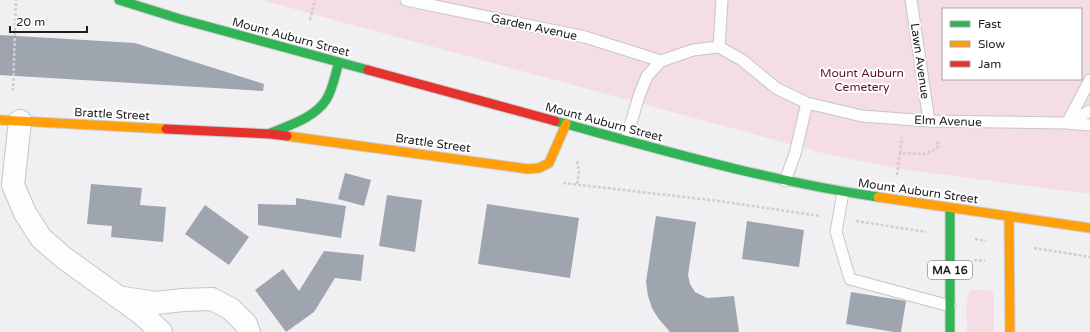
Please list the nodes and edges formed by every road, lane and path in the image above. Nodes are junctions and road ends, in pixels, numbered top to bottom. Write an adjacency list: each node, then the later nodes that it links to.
1 (16, 0): 12 (path)
2 (119, 0): 10 (main road, Mount Auburn Street)
3 (315, 0): 7 (path)
4 (406, 0): 9 (lane, Garden Avenue)
5 (722, 0): 8 (lane)
6 (911, 0): 17 (lane, Lawn Avenue)
7 (310, 20)
8 (719, 48): 9 (lane); 13 (lane, Elm Avenue)
9 (660, 61): 25 (lane)
10 (339, 62): 19 (main road, Mount Auburn Street); 21 (main road, Brattle Street)
11 (1090, 80): 18 (lane)
12 (13, 91)
13 (807, 103): 15 (lane, Elm Avenue); 28 (lane)
14 (1090, 111): 18 (lane)
15 (904, 119): 17 (lane, Elm Avenue); 22 (path)
16 (10, 121): 21 (main road, Brattle Street); 36 (street)
17 (929, 121): 18 (lane, Elm Avenue)
18 (1067, 123): 20 (lane, Elm Avenue)
19 (566, 124): 21 (main road, Brattle Street); 25 (main road, Mount Auburn Street)
20 (1090, 125)
21 (270, 134)
22 (902, 136): 23 (path); 26 (path)
23 (910, 137)
24 (931, 139): 26 (path)
25 (626, 140): 28 (main road, Mount Auburn Street)
26 (900, 153): 27 (path)
27 (897, 175)
28 (785, 182): 30 (main road, Mount Auburn Street)
29 (577, 184): 33 (path)
30 (843, 192): 31 (main road, Mount Auburn Street); 33 (lane)
31 (950, 208): 32 (main road, Mount Auburn Street); 37 (main road, MA 16)
32 (1009, 216): 35 (main road, Mount Auburn Street); 41 (main road)
33 (838, 218): 34 (path); 37 (lane)
34 (878, 224)
35 (1090, 228)
36 (120, 298): 38 (street); 39 (street)
37 (950, 306): 40 (main road, MA 16)
38 (161, 332)
39 (249, 332)
40 (950, 332)
41 (1010, 332)

